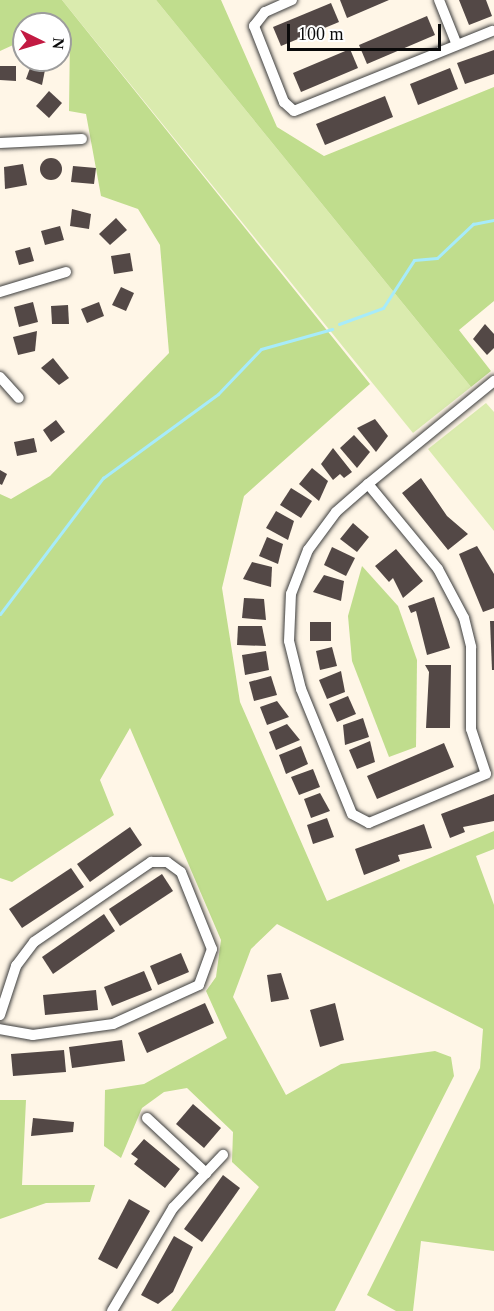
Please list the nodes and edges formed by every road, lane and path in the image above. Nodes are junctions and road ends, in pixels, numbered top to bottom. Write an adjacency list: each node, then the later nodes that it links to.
1 (292, 0): 4 (street)
2 (439, 0): 4 (street)
3 (492, 31): 4 (street)
4 (457, 45)
5 (82, 140): 6 (street)
6 (0, 143)
7 (66, 272): 8 (street)
8 (0, 292)
9 (0, 377): 11 (street)
10 (494, 381): 12 (street)
11 (19, 398)
12 (369, 484): 12 (street)
13 (2, 1001): 14 (street); 15 (street)
14 (0, 1015)
15 (0, 1029)
16 (147, 1118): 18 (street)
17 (223, 1155): 18 (street)
18 (206, 1173): 19 (street)
19 (112, 1311)

